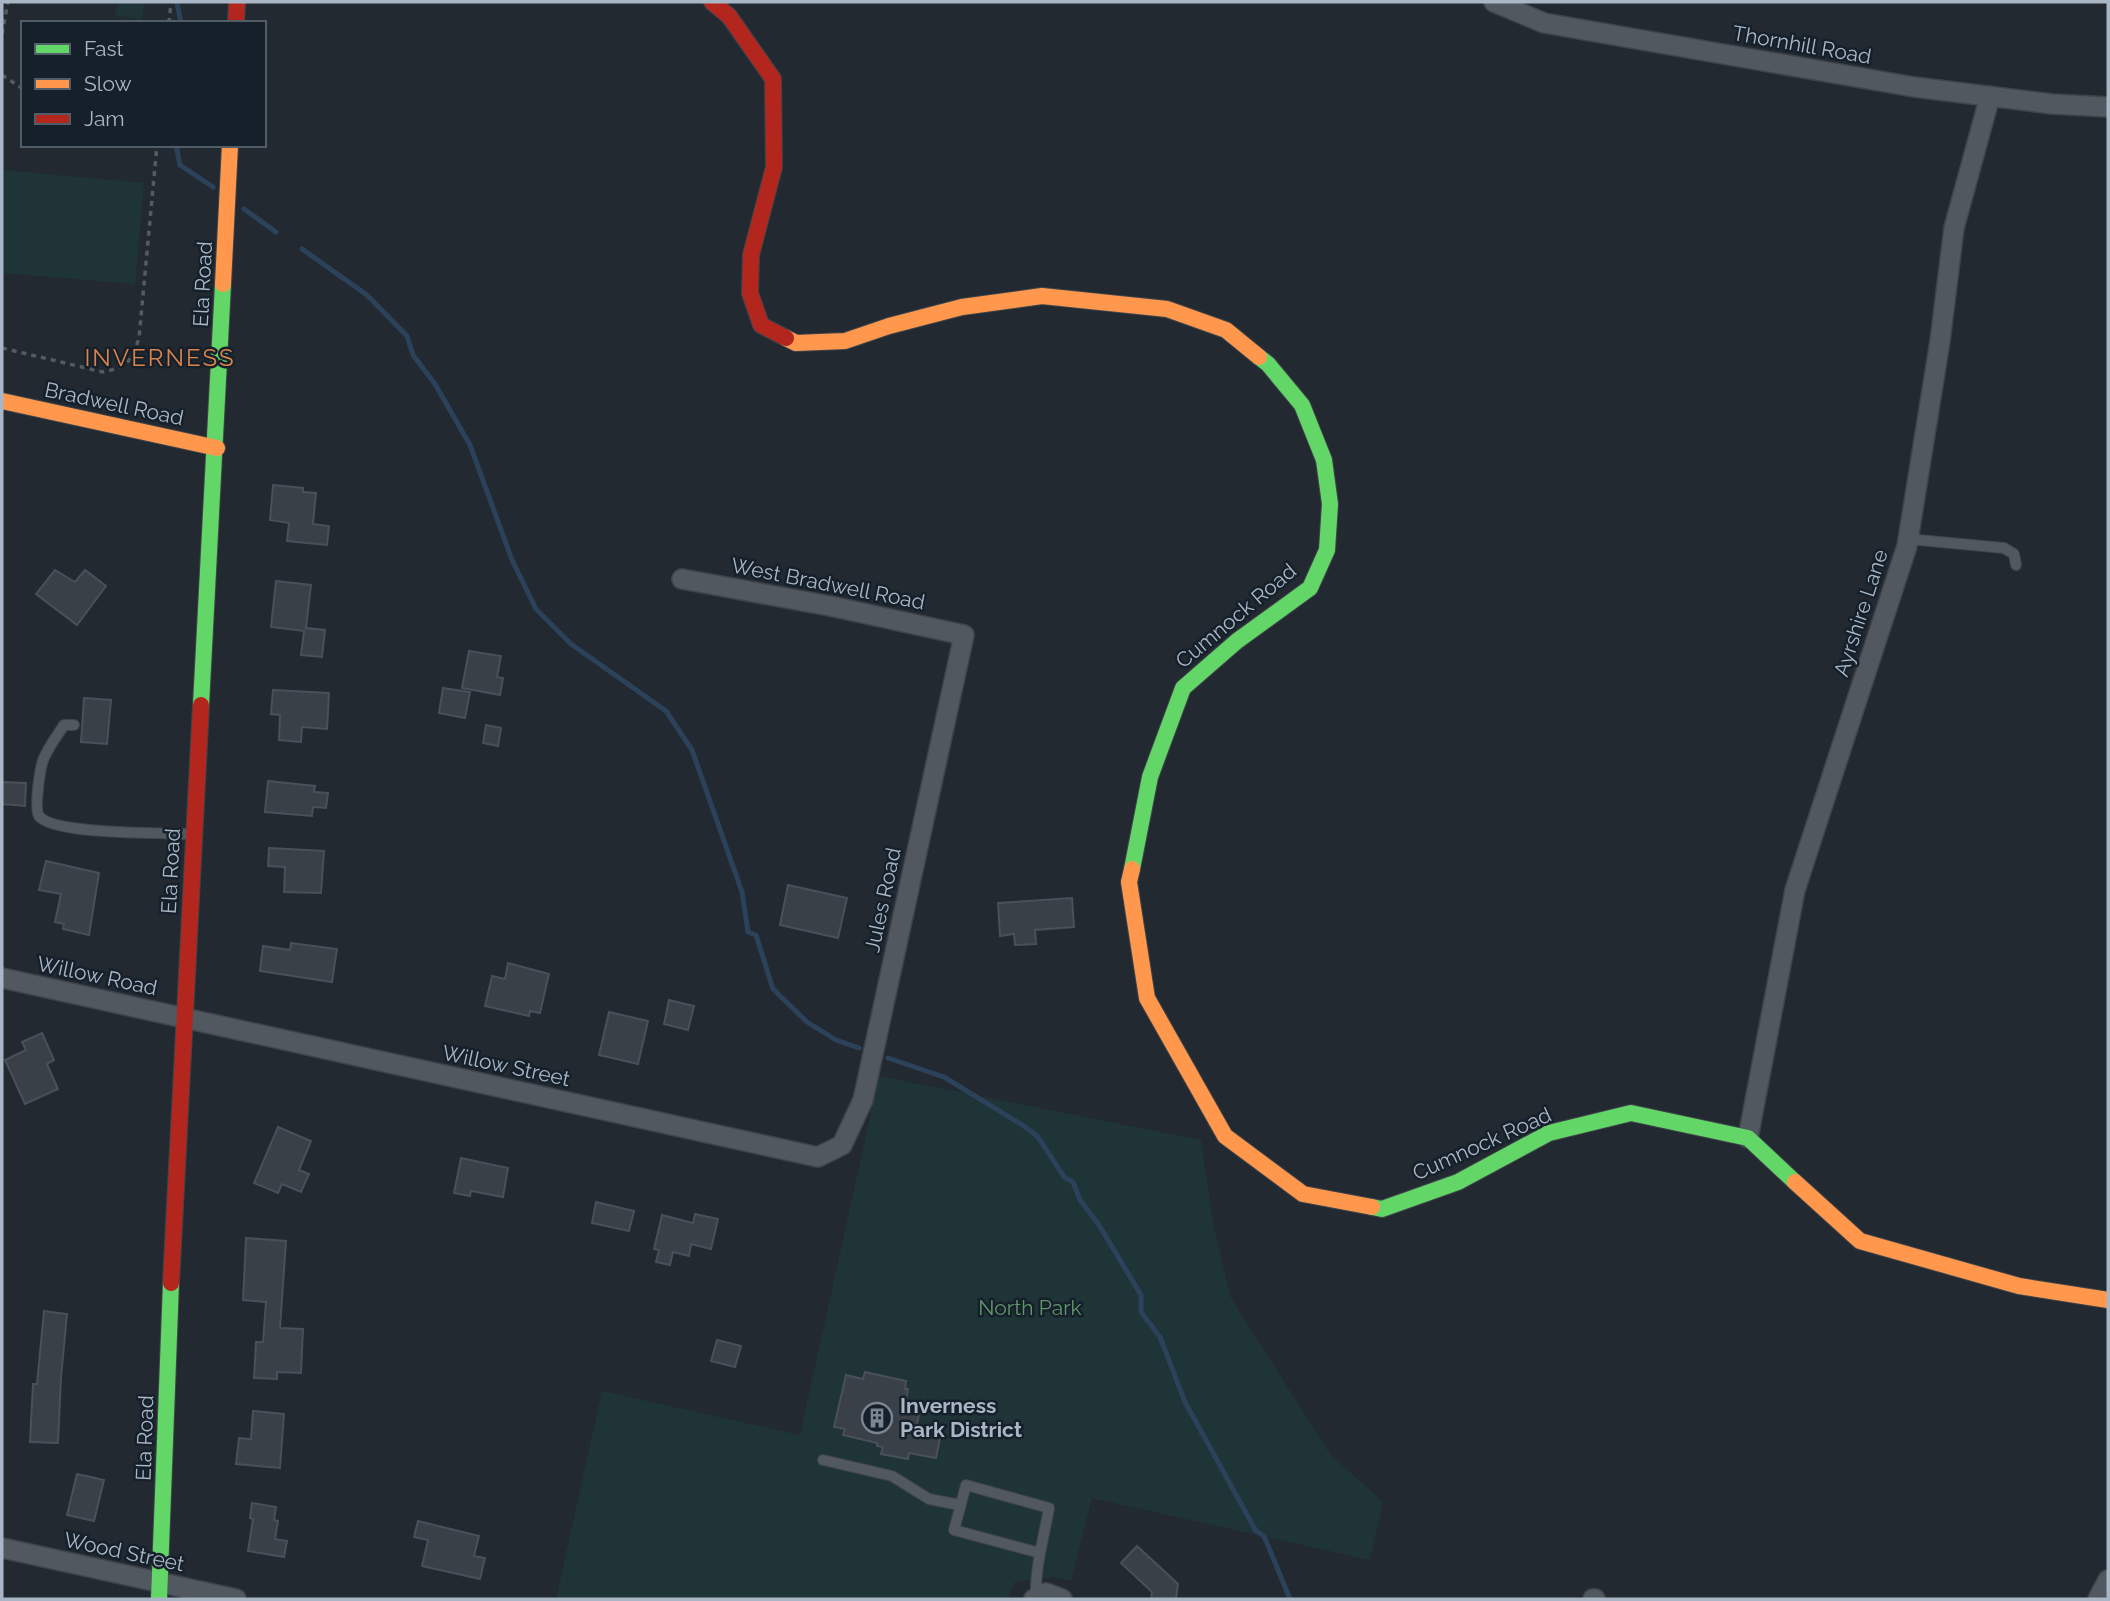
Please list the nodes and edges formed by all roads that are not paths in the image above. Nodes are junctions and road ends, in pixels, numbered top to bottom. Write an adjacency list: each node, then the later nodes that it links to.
1 (237, 2): 4 (street)
2 (712, 2): 18 (street, Cumnock Road)
3 (1494, 2): 5 (street, Thornhill Road)
4 (236, 21)
5 (1990, 96): 6 (street, Thornhill Road); 10 (street, Ayrshire Lane)
6 (2108, 107)
7 (230, 147): 9 (street, Ela Road)
8 (2, 401): 9 (street, Bradwell Road)
9 (217, 448): 15 (street, Ela Road)
10 (1908, 539): 11 (lane); 18 (street, Ayrshire Lane)
11 (2016, 565)
12 (682, 579): 13 (street, West Bradwell Road)
13 (964, 635): 19 (street, Jules Road)
14 (74, 725): 15 (lane)
15 (194, 834): 17 (street, Ela Road)
16 (2, 978): 17 (street, Willow Road)
17 (183, 1018): 19 (street, Willow Street); 26 (street, Ela Road)
18 (1748, 1139): 20 (street, Cumnock Road)
19 (818, 1157)
20 (2108, 1300)
21 (823, 1460): 22 (lane)
22 (960, 1505): 24 (lane); 24 (lane)
23 (2, 1549): 26 (street, Wood Street)
24 (1040, 1553): 27 (lane)
25 (2108, 1580): 30 (street)
26 (159, 1591): 28 (street, Wood Street)
27 (1035, 1598): 29 (street)
28 (236, 1599)
29 (1062, 1599)
30 (2098, 1599)

